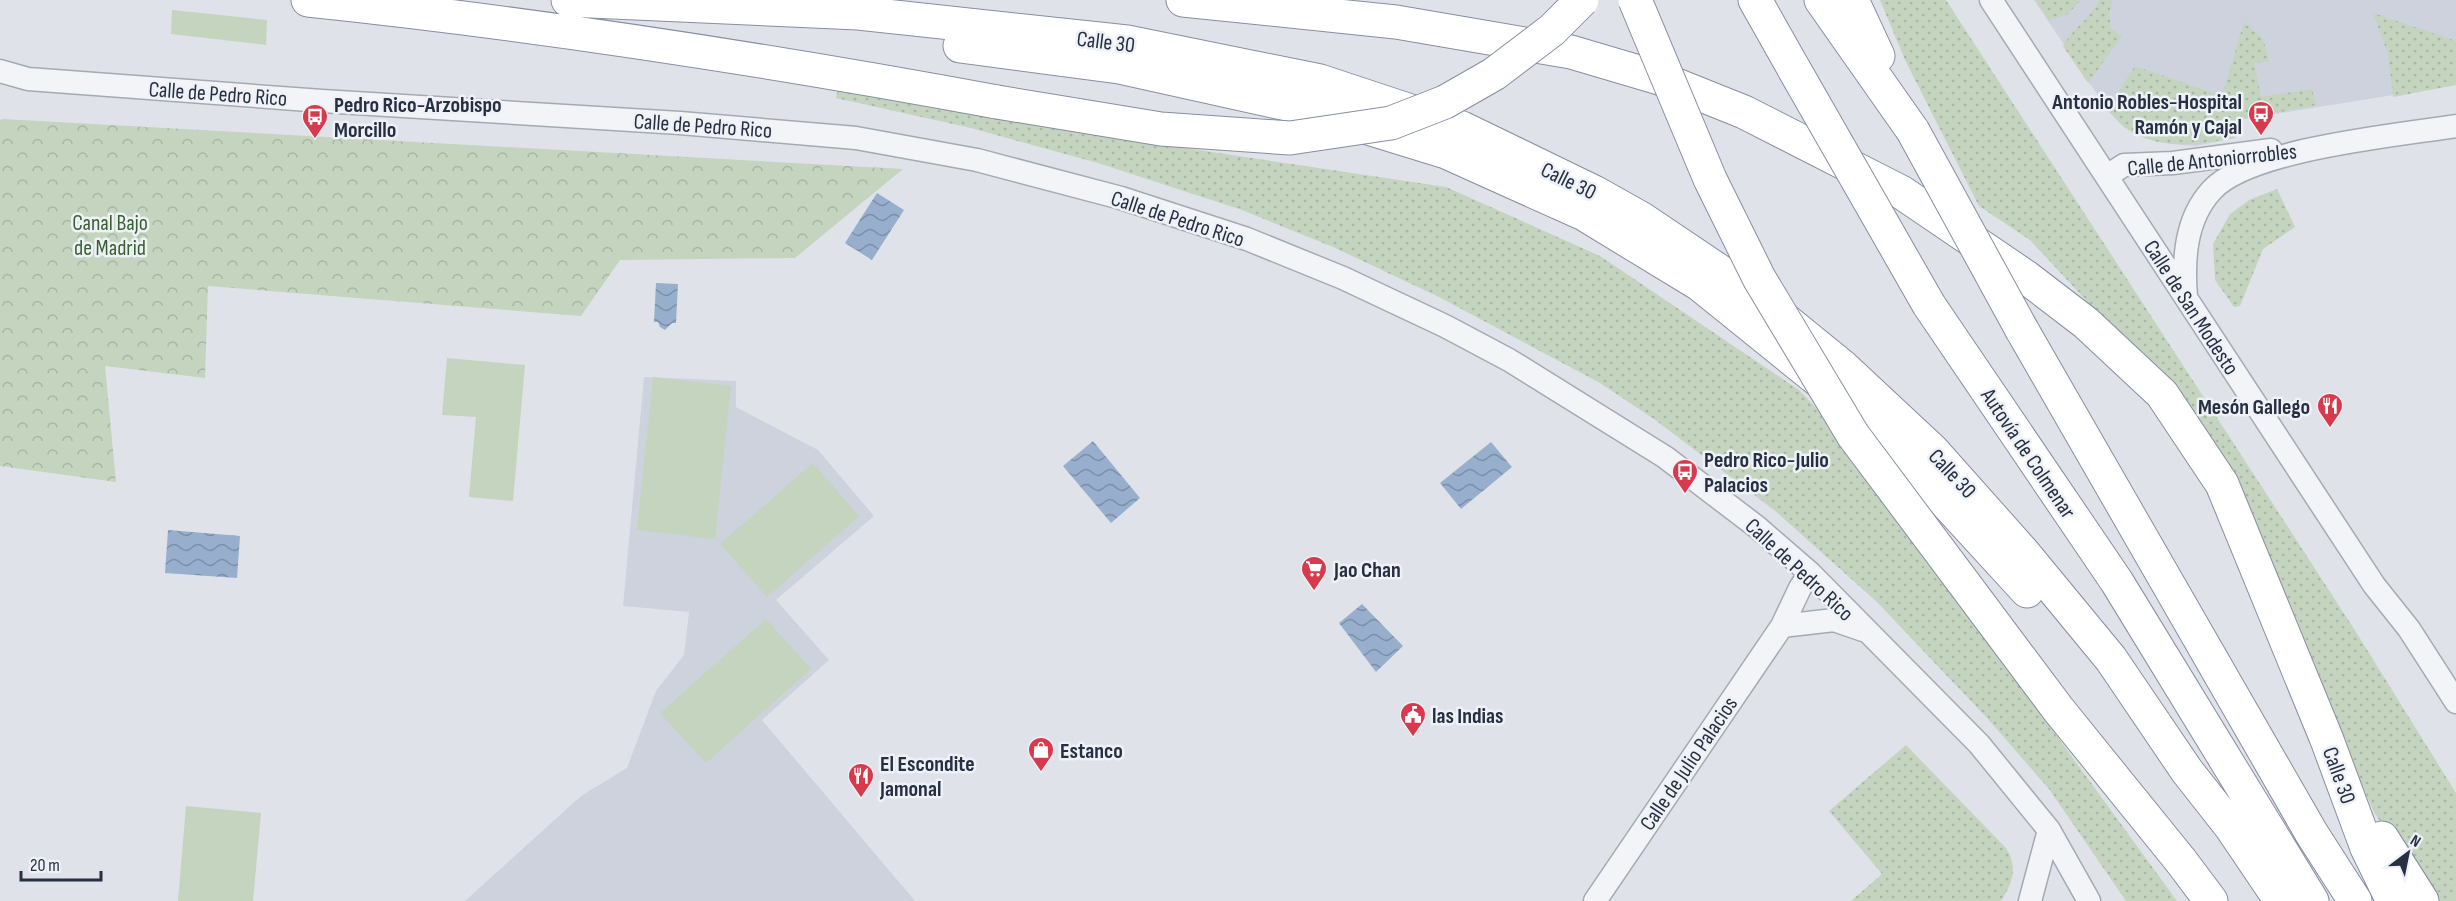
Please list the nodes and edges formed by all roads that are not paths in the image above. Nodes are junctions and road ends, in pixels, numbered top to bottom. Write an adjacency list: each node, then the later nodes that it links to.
1 (308, 0): 4 (highway, bridge)
2 (568, 0): 29 (highway); 30 (highway, Calle 30)
3 (1183, 0): 22 (highway, Calle 30)
4 (1582, 0)
5 (1635, 0): 28 (highway, bridge)
6 (1755, 0): 31 (highway, Autovía de Colmenar, bridge)
7 (1821, 0): 14 (highway)
8 (1852, 0): 14 (highway)
9 (1990, 0): 16 (street, Calle de San Modesto)
10 (0, 71): 11 (street, Calle de Pedro Rico)
11 (28, 79): 12 (street, Calle de Pedro Rico); 18 (street, Calle de Pedro Rico)
12 (0, 88)
13 (2456, 126): 15 (street, Calle de Antoniorrobles)
14 (1913, 131): 24 (highway, bridge)
15 (2318, 148): 16 (street, Calle de Antoniorrobles); 17 (street, Calle de Antoniorrobles)
16 (2107, 176): 17 (street, Calle de San Modesto)
17 (2186, 299): 21 (street, Calle de San Modesto)
18 (1810, 573): 19 (street, Calle de Julio Palacios); 20 (street, Calle de Pedro Rico)
19 (1782, 626): 20 (street); 25 (street, Calle de Julio Palacios)
20 (1867, 631): 23 (street, Calle de Pedro Rico)
21 (2456, 702)
22 (2327, 740): 34 (highway, Calle 30); 35 (highway)
23 (2049, 830): 26 (street); 27 (street, Calle de Pedro Rico)
24 (2312, 834): 32 (highway); 33 (highway)
25 (1595, 901)
26 (2030, 901)
27 (2089, 901)
28 (2211, 901)
29 (2258, 901)
30 (2281, 901)
31 (2312, 901)
32 (2346, 901)
33 (2355, 901)
34 (2392, 901)
35 (2422, 901)

